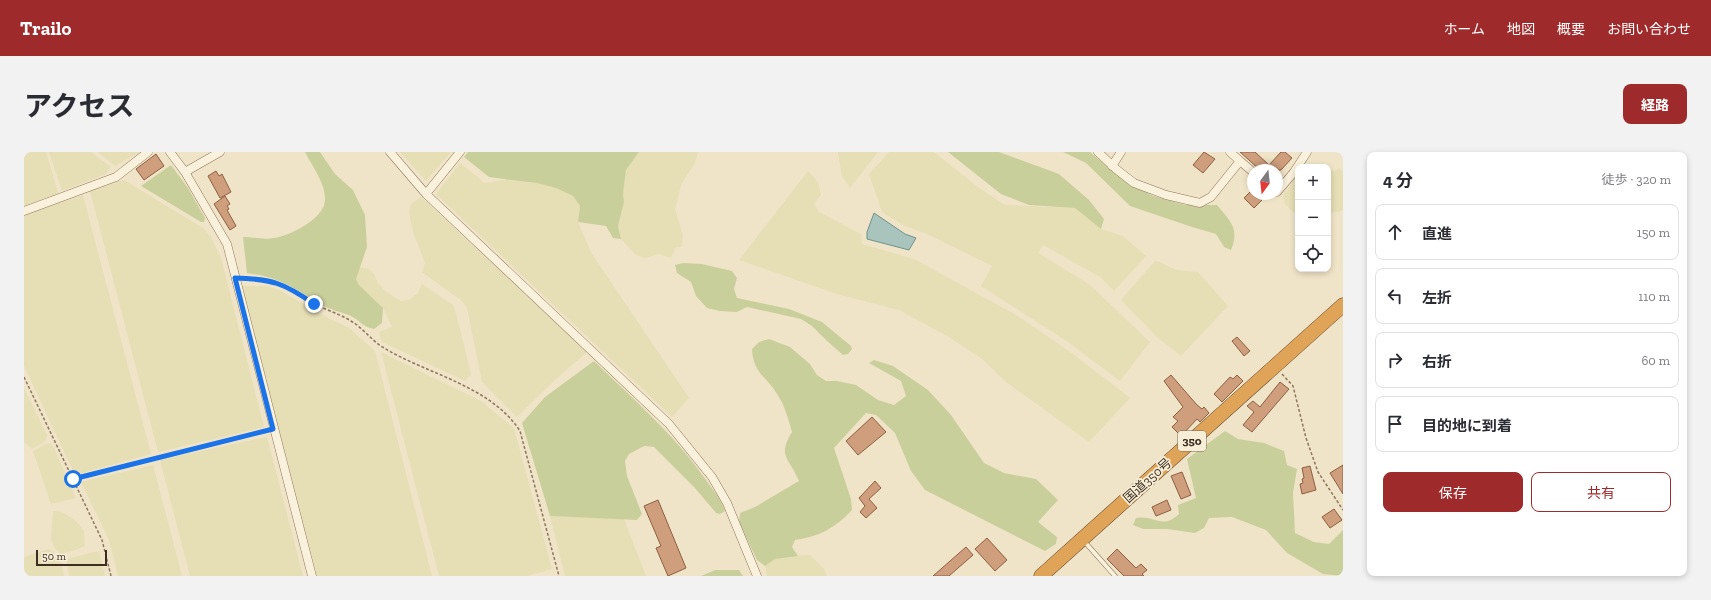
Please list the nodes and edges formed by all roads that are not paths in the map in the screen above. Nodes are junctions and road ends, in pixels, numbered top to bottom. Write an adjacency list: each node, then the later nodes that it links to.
1 (148, 152): 16 (street)
2 (170, 152): 13 (street)
3 (220, 152): 13 (street)
4 (390, 152): 15 (street)
5 (460, 152): 15 (street)
6 (1098, 152): 11 (street)
7 (1121, 152): 11 (street)
8 (1230, 152): 10 (street)
9 (1307, 152): 14 (street)
10 (1240, 161): 11 (street); 12 (street)
11 (1112, 166)
12 (1247, 167)
13 (185, 172): 19 (street)
14 (1283, 185)
15 (426, 194): 20 (street)
16 (24, 211)
17 (1343, 305): 18 (highway, 国道350号 / 350)
18 (1082, 539): 21 (highway, 国道350号 / 350); 22 (lane)
19 (312, 576)
20 (757, 576)
21 (1041, 576)
22 (1115, 576)

